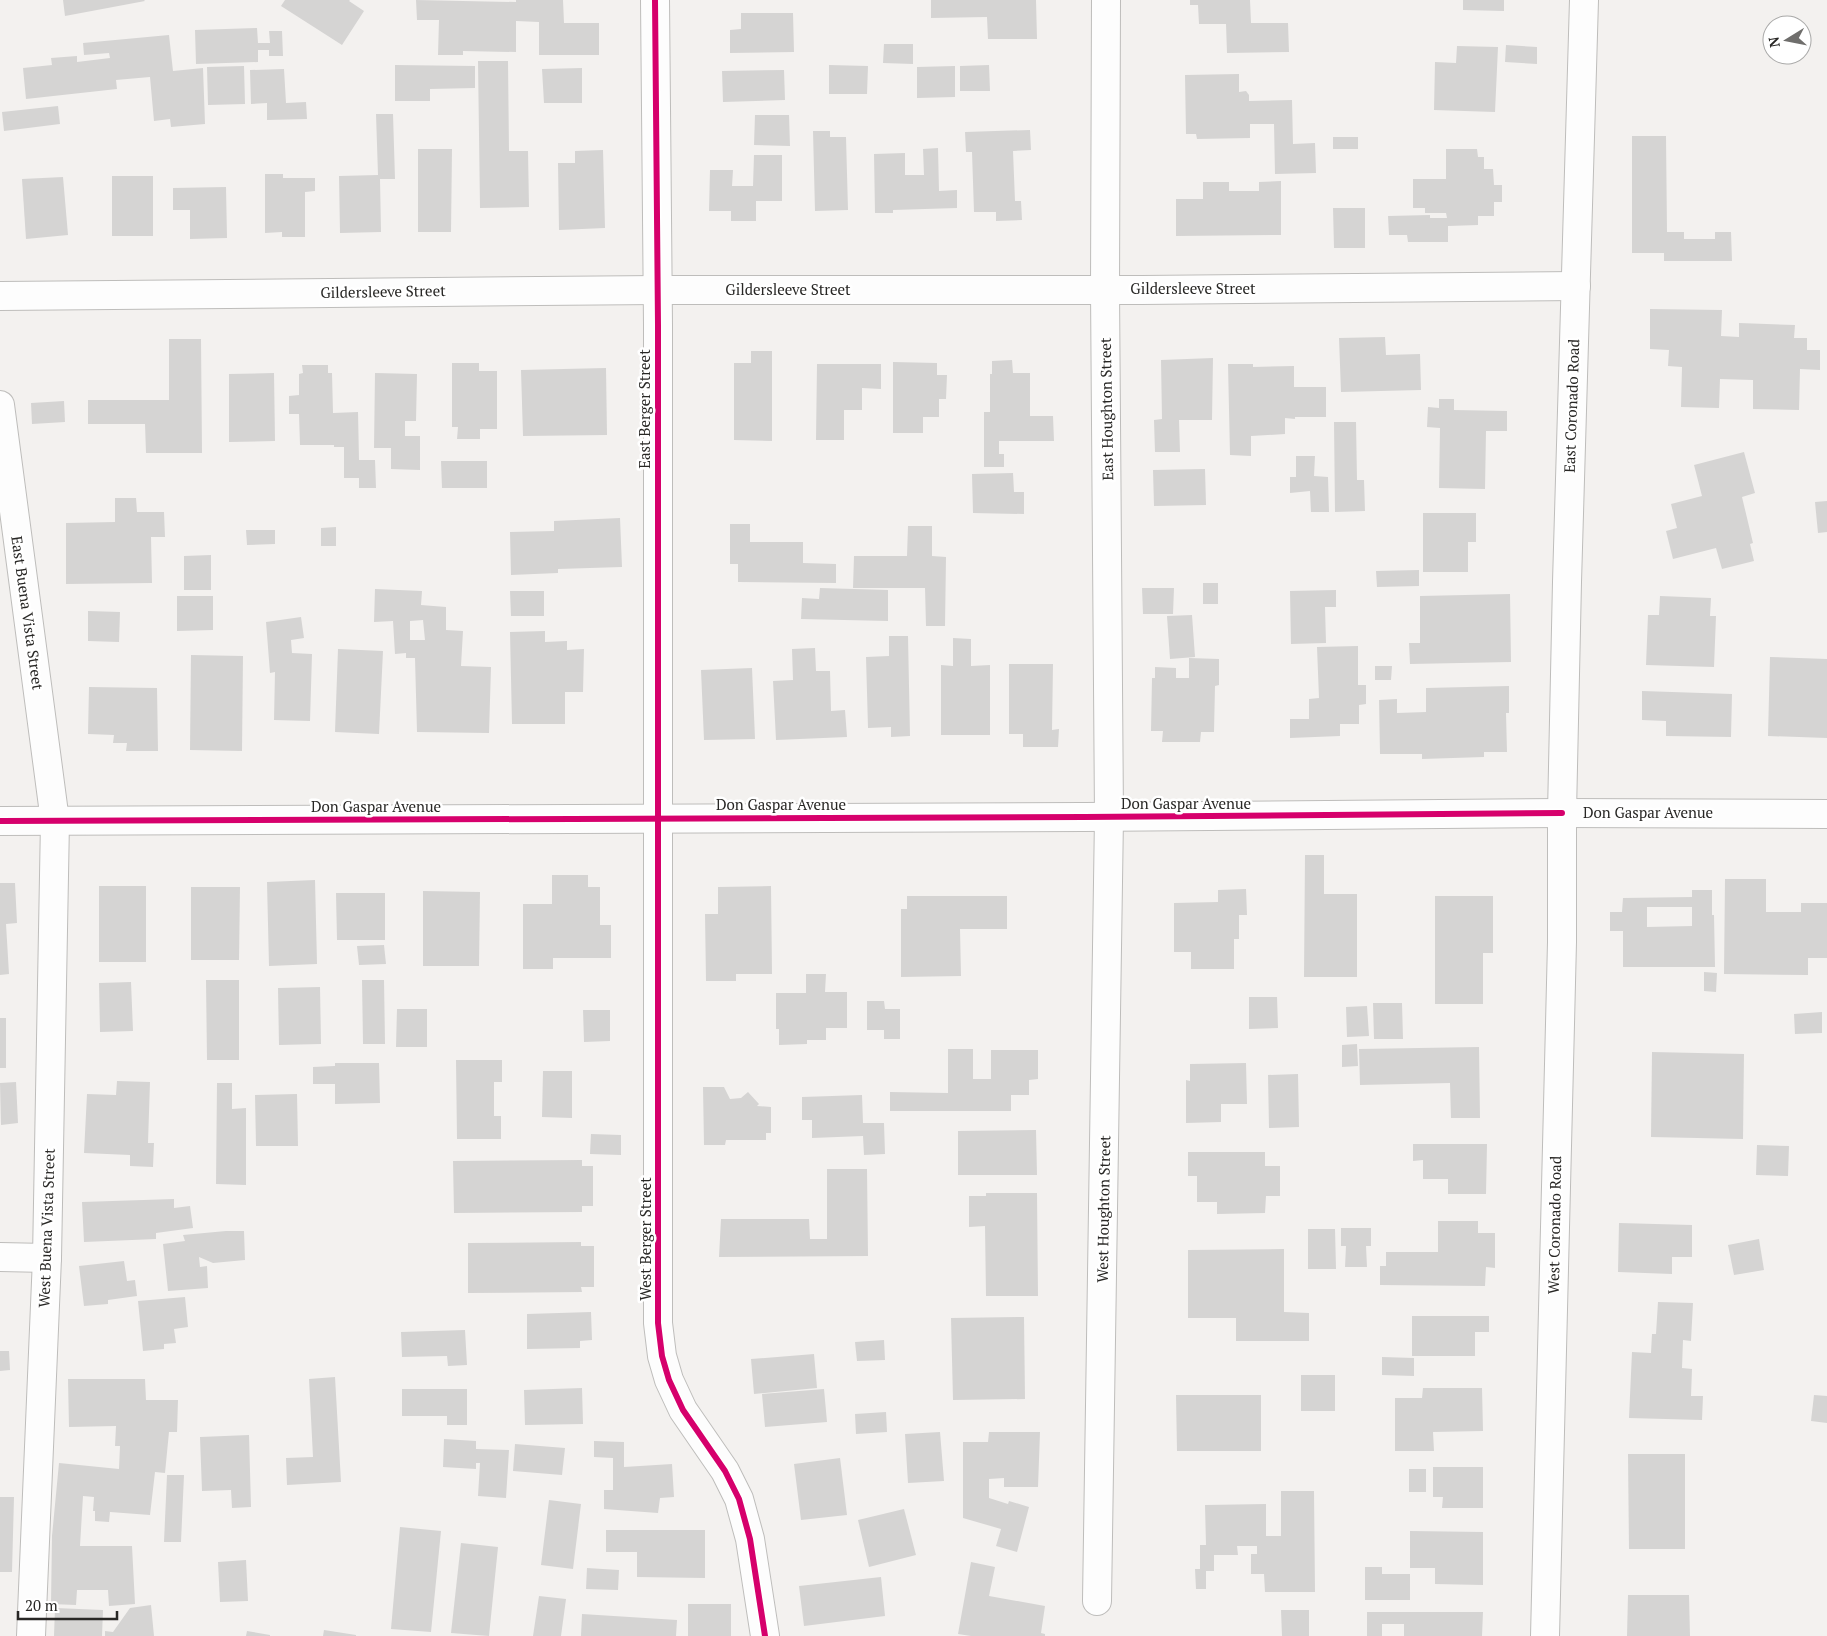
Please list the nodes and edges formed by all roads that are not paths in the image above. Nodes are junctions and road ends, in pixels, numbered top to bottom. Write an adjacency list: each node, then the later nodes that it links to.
1 (655, 0): 5 (street, East Berger Street)
2 (1106, 0): 6 (street, East Houghton Street)
3 (1584, 0): 4 (street, East Coronado Road)
4 (1576, 286): 6 (street, Gildersleeve Street); 9 (street, East Coronado Road)
5 (658, 290): 6 (street, Gildersleeve Street); 7 (street, Gildersleeve Street); 12 (street, East Berger Street)
6 (1105, 290): 11 (street, East Houghton Street)
7 (0, 296)
8 (0, 405): 14 (street, East Buena Vista Street)
9 (1562, 813): 10 (street, Don Gaspar Avenue); 11 (street, Don Gaspar Avenue); 20 (street, West Coronado Road)
10 (1827, 814)
11 (1109, 817): 12 (street, Don Gaspar Avenue); 17 (street, West Houghton Street)
12 (657, 818): 14 (street, Don Gaspar Avenue); 19 (street, West Berger Street)
13 (0, 821): 14 (street, Don Gaspar Avenue)
14 (55, 821): 16 (street, West Buena Vista Street)
15 (0, 1257): 16 (street)
16 (47, 1258): 18 (street, West Buena Vista Street)
17 (1097, 1601)
18 (31, 1636)
19 (765, 1636)
20 (1545, 1636)

